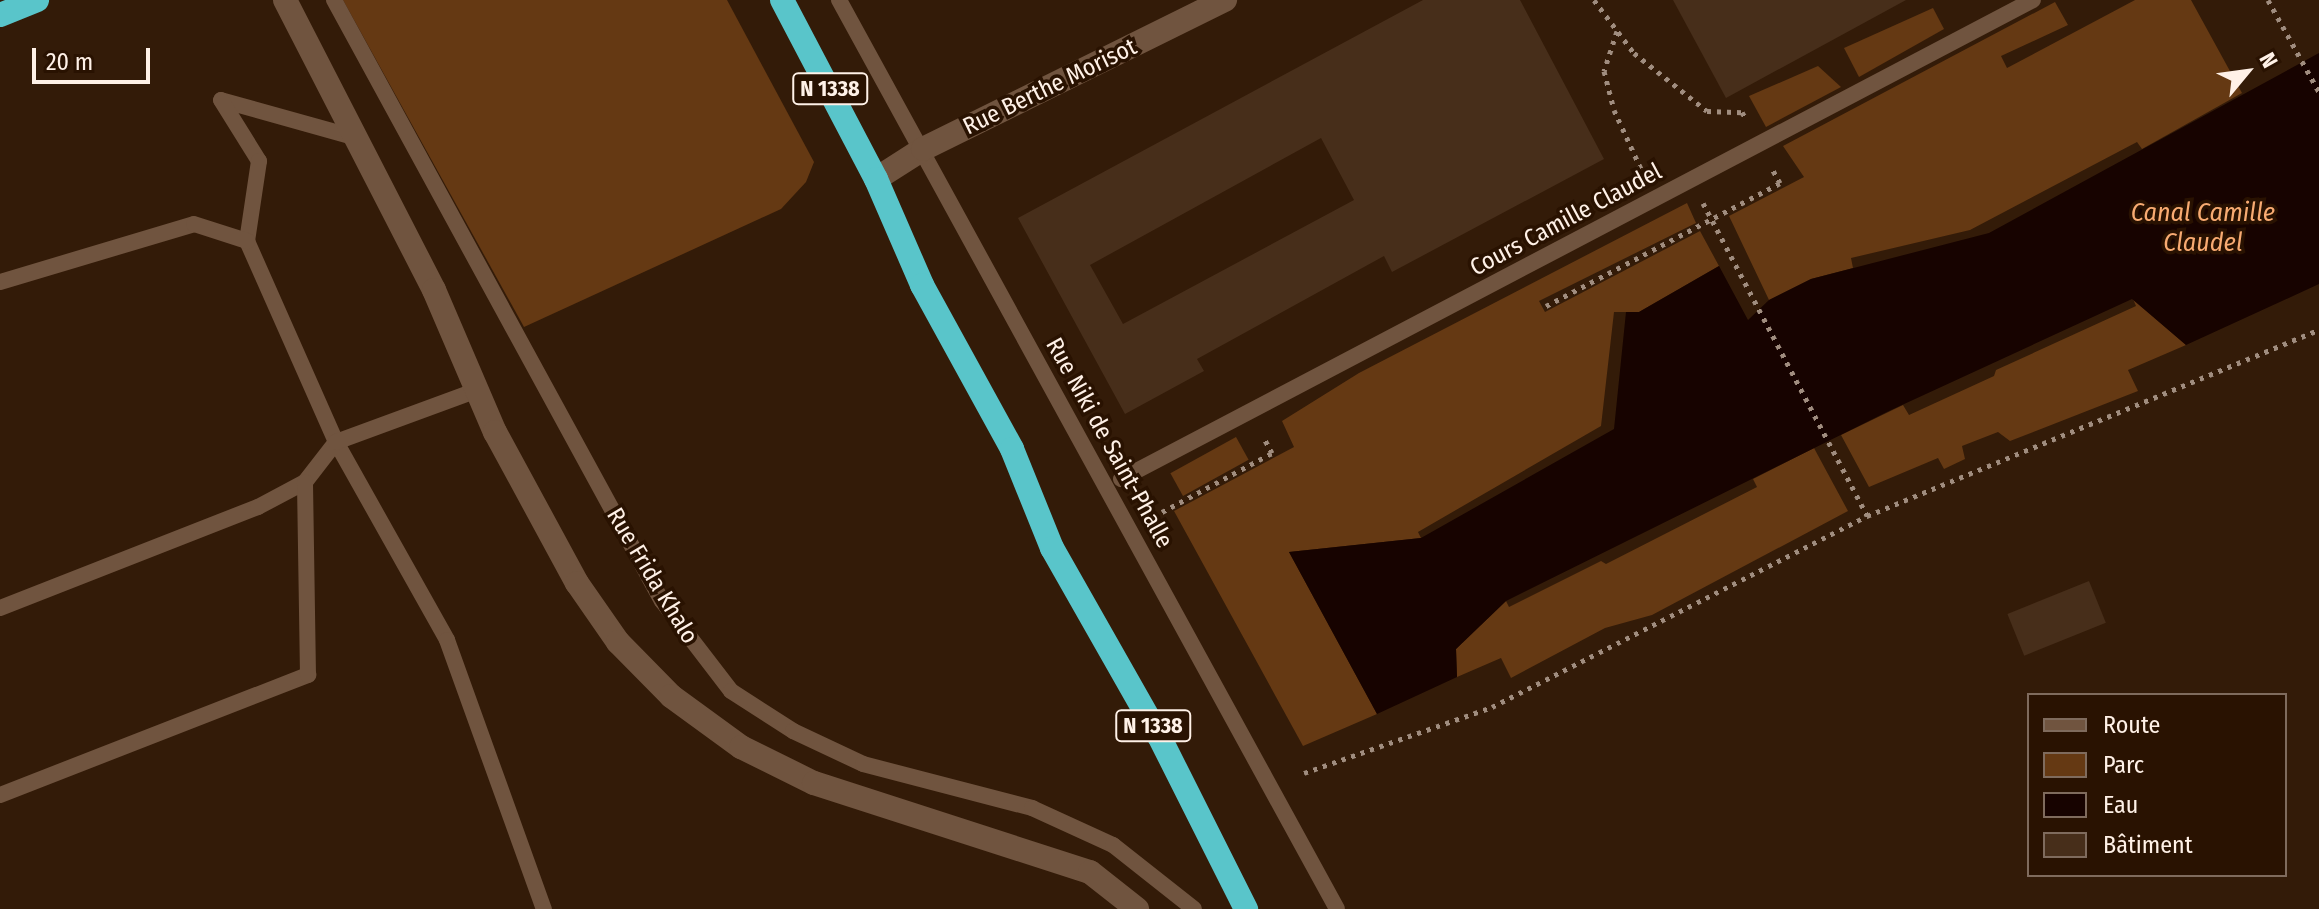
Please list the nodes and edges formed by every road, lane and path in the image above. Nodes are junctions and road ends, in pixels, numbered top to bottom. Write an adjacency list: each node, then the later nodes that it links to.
1 (37, 0): 10 (highway)
2 (285, 0): 14 (main road)
3 (334, 0): 37 (lane, Rue Frida Khalo)
4 (782, 0): 17 (highway, N 1338)
5 (839, 0): 16 (lane, Rue Niki de Saint-Phalle)
6 (1225, 0): 16 (main road, Rue Berthe Morisot)
7 (1594, 0): 11 (path)
8 (2033, 0): 18 (lane, Cours Camille Claudel)
9 (2268, 0): 12 (path)
10 (0, 15)
11 (1617, 31): 13 (path); 15 (path)
12 (2319, 92)
13 (1742, 112)
14 (357, 138): 21 (lane); 25 (main road)
15 (1630, 147)
16 (923, 149): 17 (main road, Rue Berthe Morisot); 39 (lane, Rue Niki de Saint-Phalle)
17 (876, 179): 38 (highway, N 1338)
18 (1691, 181): 20 (path); 28 (lane, Cours Camille Claudel)
19 (1780, 183): 20 (path)
20 (1713, 220): 23 (path); 31 (path)
21 (247, 241): 22 (lane); 26 (lane)
22 (0, 282)
23 (1546, 306)
24 (2319, 330): 31 (path)
25 (477, 390): 26 (lane); 36 (main road)
26 (336, 442): 29 (lane); 35 (lane)
27 (1272, 453): 30 (path)
28 (1121, 479)
29 (305, 482): 32 (lane); 34 (lane)
30 (1162, 512)
31 (1867, 516): 33 (path)
32 (0, 608)
33 (1304, 773)
34 (0, 795)
35 (544, 909)
36 (1137, 909)
37 (1194, 909)
38 (1246, 909)
39 (1337, 909)

